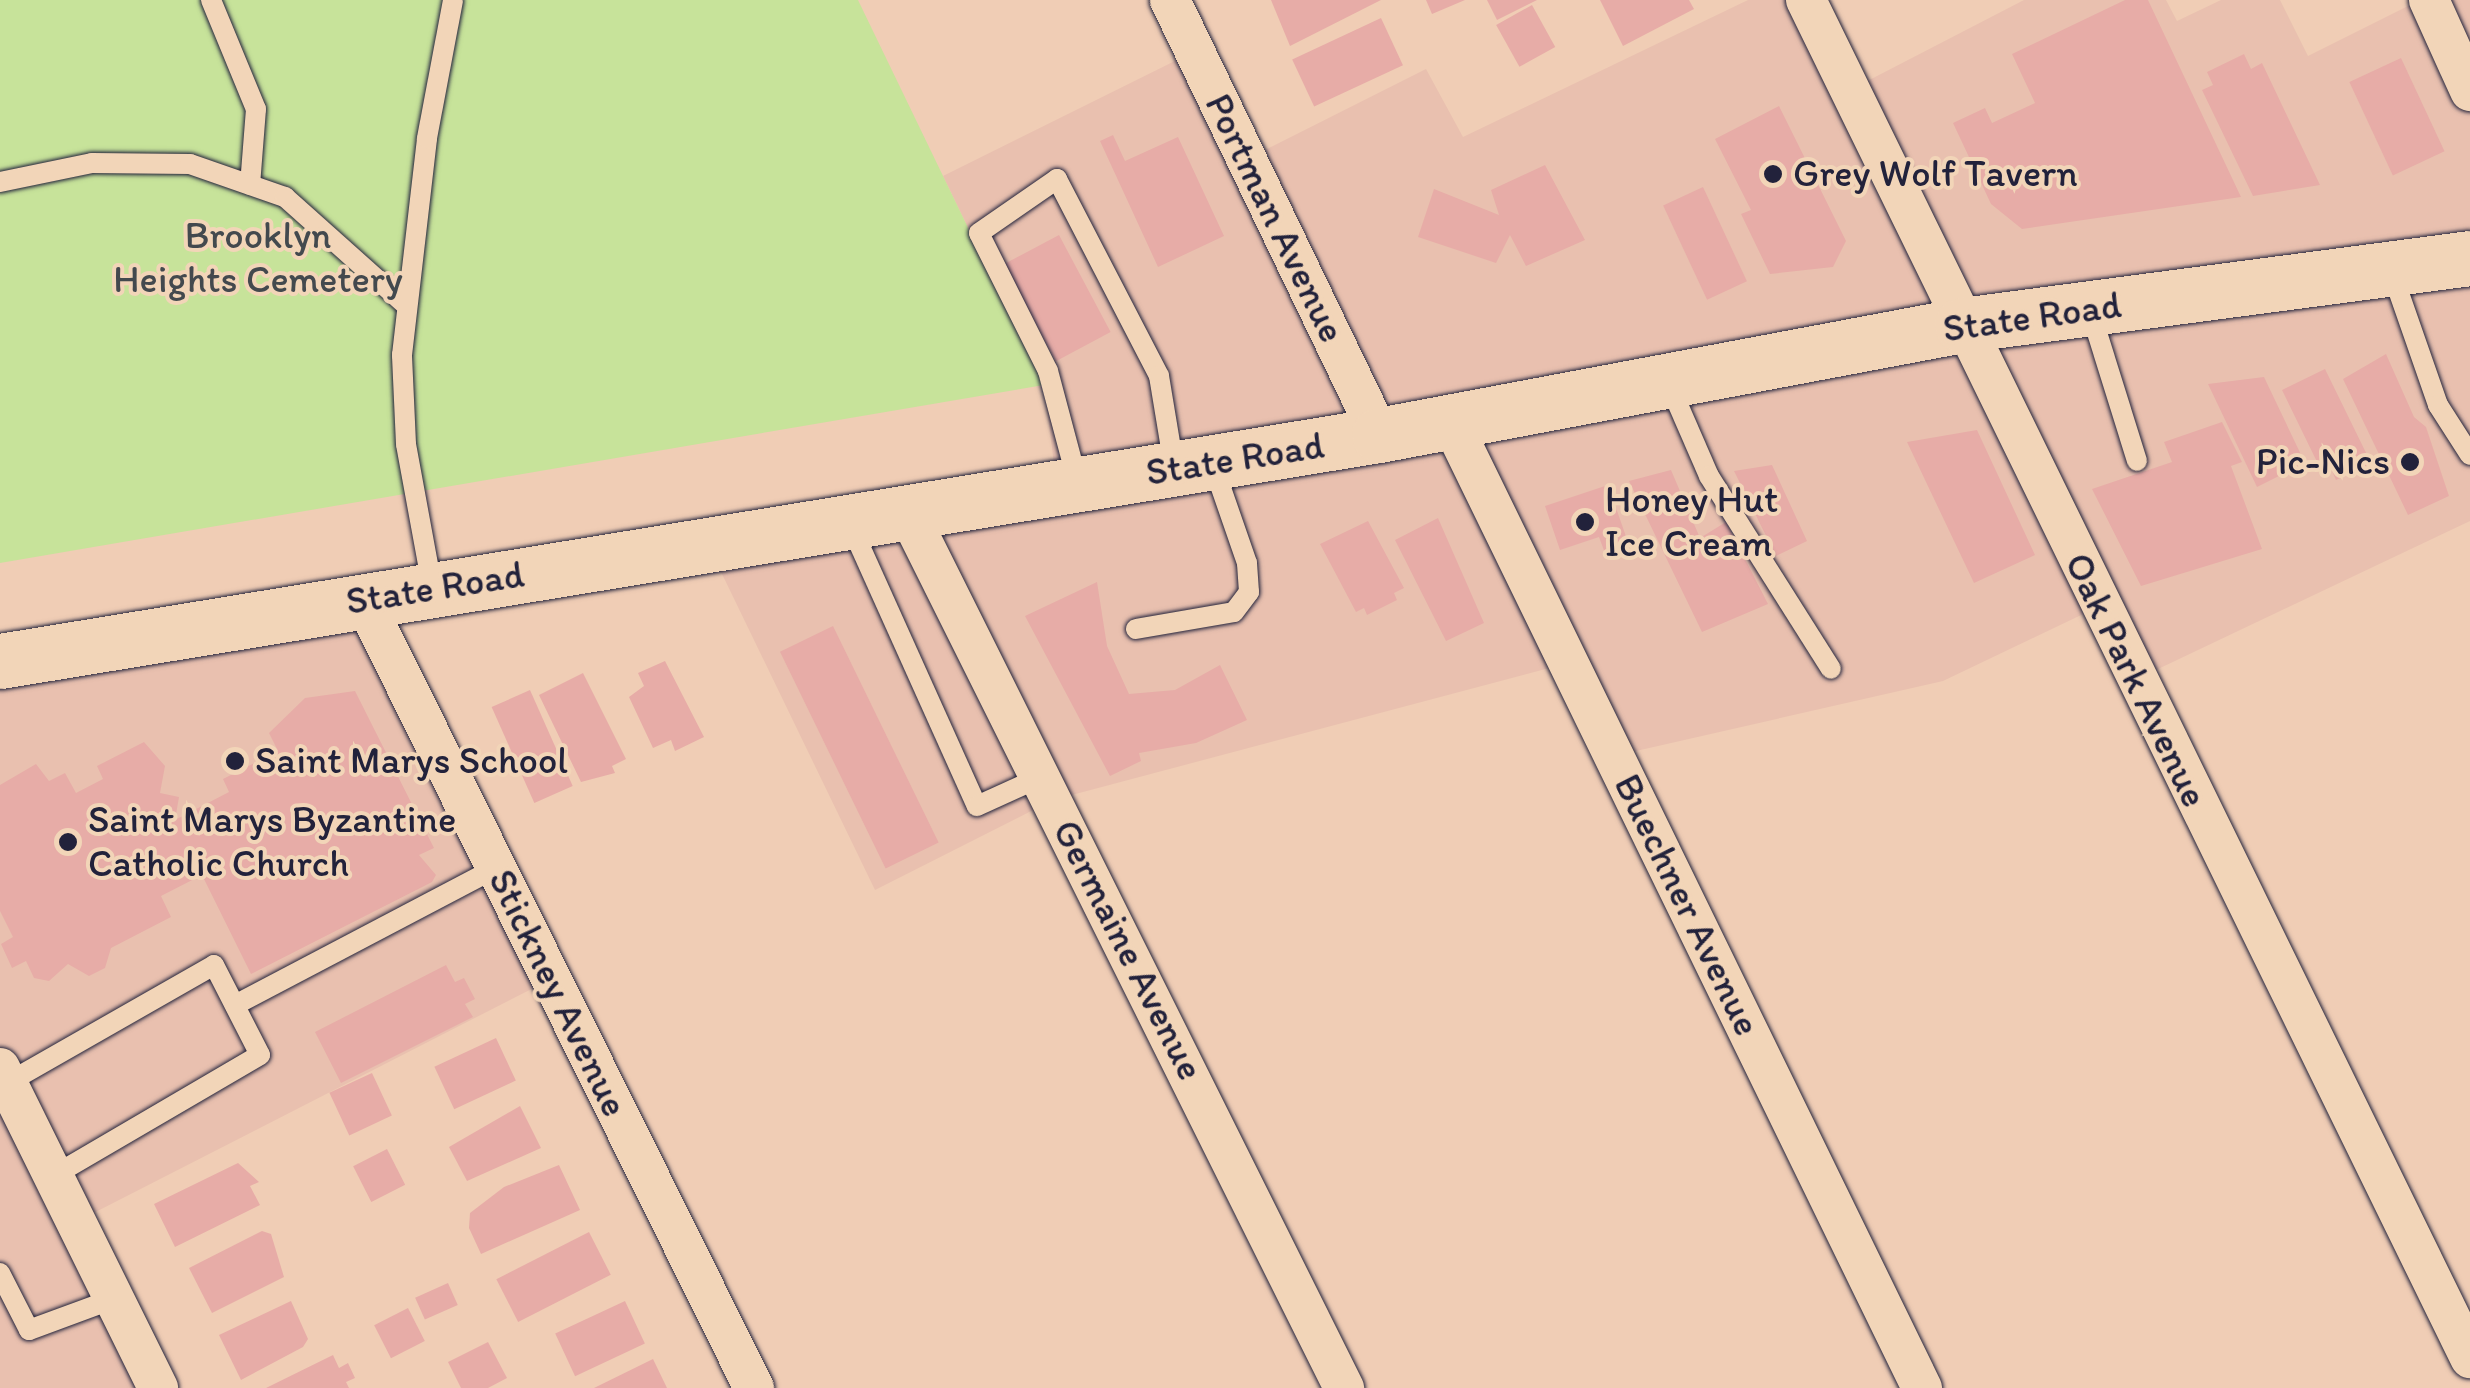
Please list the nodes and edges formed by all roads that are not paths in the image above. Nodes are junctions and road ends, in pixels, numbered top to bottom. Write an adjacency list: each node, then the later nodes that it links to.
1 (211, 0): 8 (lane)
2 (453, 0): 11 (lane)
3 (1170, 0): 16 (street, Portman Avenue)
4 (1806, 0): 13 (street, Oak Park Avenue)
5 (2429, 0): 6 (street)
6 (2470, 91)
7 (0, 182): 8 (lane)
8 (250, 185): 11 (lane)
9 (2470, 258): 10 (main road, State Road)
10 (2391, 270): 12 (main road, State Road); 17 (lane)
11 (406, 305): 23 (lane)
12 (2089, 308): 13 (main road, State Road); 18 (lane)
13 (1962, 325): 14 (main road, State Road); 35 (street, Oak Park Avenue)
14 (1668, 381): 15 (main road, State Road); 27 (lane)
15 (1451, 422): 16 (main road, State Road); 39 (street, Buechner Avenue)
16 (1379, 435): 19 (main road, State Road)
17 (2470, 455)
18 (2137, 461)
19 (1194, 466): 20 (main road, State Road); 20 (lane); 25 (lane)
20 (1078, 485): 21 (main road, State Road)
21 (908, 513): 22 (main road, State Road); 28 (street, Germaine Avenue)
22 (849, 522): 23 (main road, State Road); 28 (lane)
23 (433, 588): 24 (main road, State Road)
24 (362, 599): 26 (main road, State Road); 29 (street, Stickney Avenue)
25 (1136, 629)
26 (0, 661)
27 (1830, 669)
28 (1041, 777): 38 (street, Germaine Avenue)
29 (496, 868): 30 (lane); 37 (street, Stickney Avenue)
30 (234, 1005): 31 (lane); 32 (lane)
31 (2, 1079): 32 (street)
32 (53, 1176): 34 (street)
33 (0, 1273): 34 (lane)
34 (113, 1298): 36 (street)
35 (2470, 1358)
36 (158, 1388)
37 (754, 1388)
38 (1344, 1388)
39 (1922, 1388)

